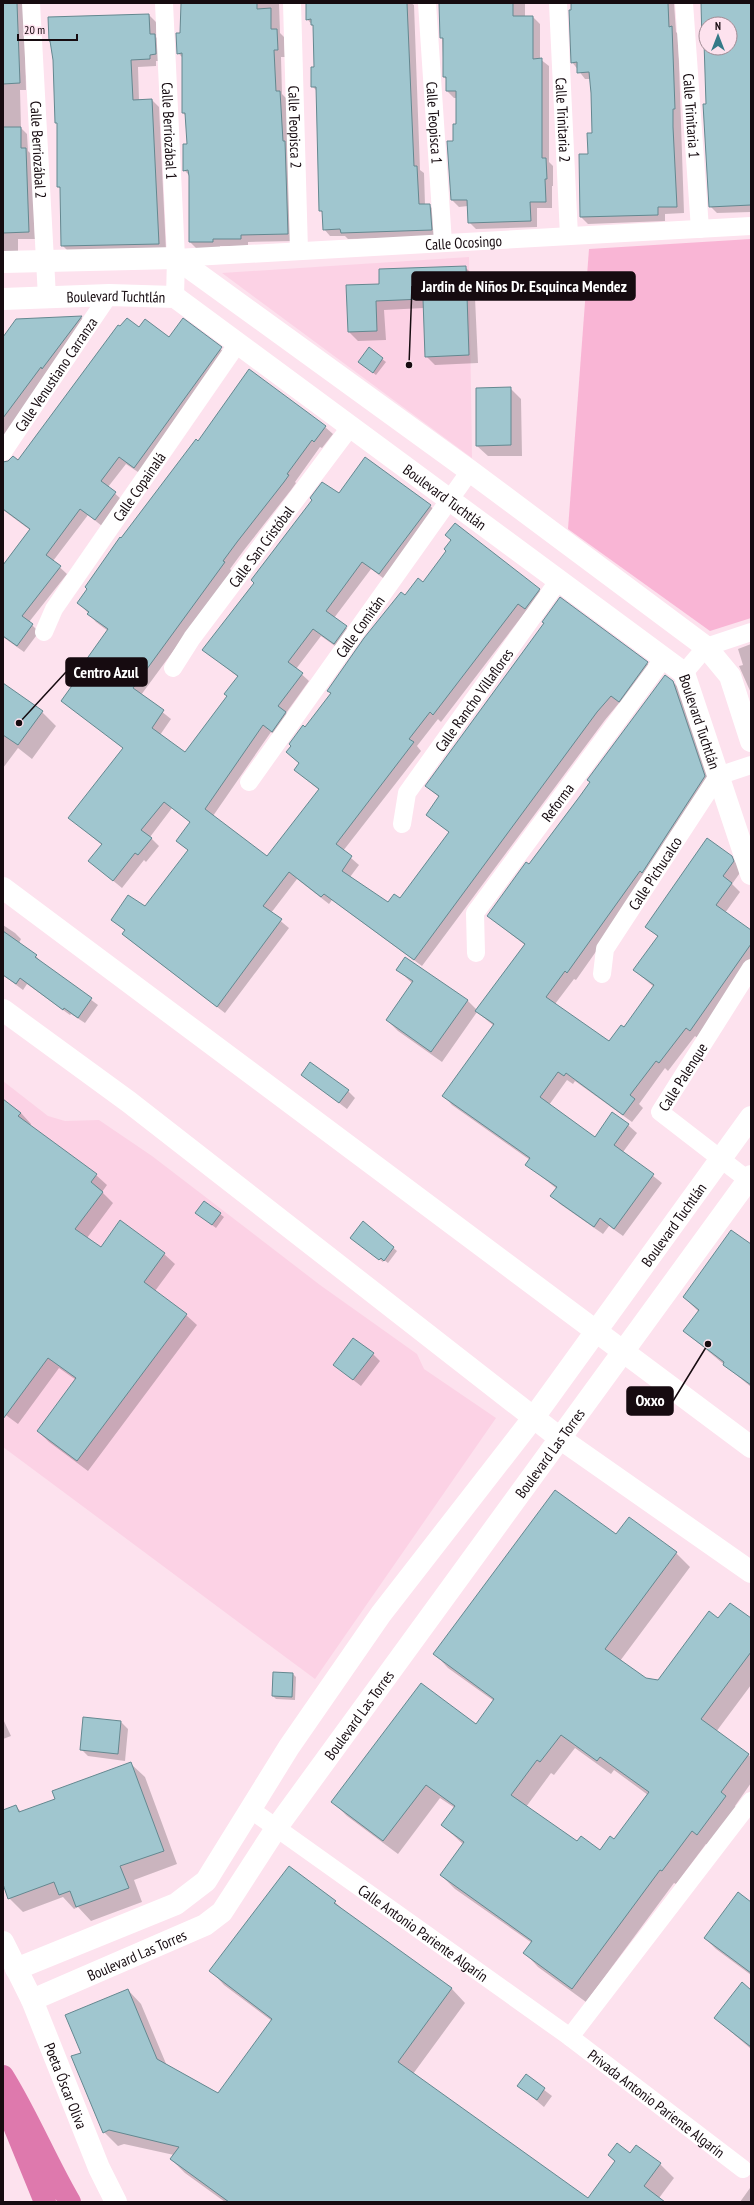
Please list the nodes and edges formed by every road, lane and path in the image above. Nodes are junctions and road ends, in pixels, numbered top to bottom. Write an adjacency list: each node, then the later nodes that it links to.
1 (31, 3): 13 (street, Calle Berriozábal 2)
2 (164, 3): 12 (street, Calle Berriozábal 1)
3 (292, 3): 11 (street, Calle Teopisca 2)
4 (427, 3): 10 (street, Calle Teopisca 1)
5 (558, 3): 9 (street, Calle Trinitaria 2)
6 (684, 3): 8 (street, Calle Trinitaria 1)
7 (751, 226): 8 (street, Calle Ocosingo)
8 (700, 229): 9 (street, Calle Ocosingo)
9 (569, 236): 10 (street, Calle Ocosingo)
10 (443, 243): 11 (street, Calle Ocosingo)
11 (299, 251): 12 (street, Calle Ocosingo)
12 (176, 258): 13 (street); 17 (street, Calle Berriozábal 1); 22 (street)
13 (45, 260): 14 (street); 16 (street, Calle Berriozábal 2)
14 (3, 262)
15 (109, 296): 16 (street, Boulevard Tuchtlán); 17 (street, Boulevard Tuchtlán); 21 (street, Calle Venustiano Carranza)
16 (47, 297): 18 (street, Boulevard Tuchtlán)
17 (175, 297): 19 (street, Boulevard Tuchtlán)
18 (3, 299)
19 (238, 343): 20 (street, Boulevard Tuchtlán); 25 (street, Calle Copainalá)
20 (351, 426): 23 (street, Boulevard Tuchtlán); 29 (street, Calle San Cristóbal)
21 (3, 452)
22 (470, 472): 23 (street, Calle Comitán); 27 (street)
23 (449, 499): 24 (street, Boulevard Tuchtlán); 34 (street, Calle Comitán)
24 (559, 580): 28 (street, Boulevard Tuchtlán); 35 (street, Calle Rancho Villaflores)
25 (44, 632)
26 (751, 632): 27 (street)
27 (706, 647): 30 (street); 31 (street)
28 (664, 658): 30 (street, Boulevard Tuchtlán); 38 (street, Reforma)
29 (173, 668)
30 (684, 673): 33 (street, Boulevard Tuchtlán)
31 (751, 741)
32 (751, 765): 33 (street)
33 (718, 776): 36 (street, Boulevard Tuchtlán); 40 (street, Calle Pichucalco)
34 (249, 782)
35 (402, 824)
36 (751, 874)
37 (3, 888): 45 (street)
38 (476, 953)
39 (751, 968): 43 (street, Calle Palenque)
40 (602, 974)
41 (3, 1010): 47 (street)
42 (751, 1117): 43 (street, Boulevard Tuchtlán)
43 (721, 1159): 44 (street, Calle Palenque); 45 (street, Boulevard Tuchtlán)
44 (749, 1178): 46 (street)
45 (595, 1331): 46 (street); 47 (street, Boulevard Las Torres)
46 (623, 1351): 48 (street, Boulevard Las Torres); 49 (street)
47 (534, 1417): 48 (street); 52 (street, Boulevard Las Torres)
48 (561, 1439): 50 (street); 53 (street, Boulevard Las Torres)
49 (751, 1447)
50 (751, 1572)
51 (751, 1801): 57 (street)
52 (250, 1809): 53 (street, Calle Antonio Pariente Algarín); 55 (street, Boulevard Las Torres)
53 (277, 1827): 56 (street, Boulevard Las Torres); 57 (street, Calle Antonio Pariente Algarín)
54 (3, 1942): 55 (street, Poeta Óscar Oliva)
55 (16, 1969): 56 (street, Poeta Óscar Oliva)
56 (32, 2000): 63 (street, Poeta Óscar Oliva)
57 (570, 2037): 60 (street, Privada Antonio Pariente Algarín)
58 (3, 2076): 62 (highway)
59 (3, 2099): 61 (highway)
60 (743, 2168)
61 (45, 2202)
62 (70, 2202)
63 (116, 2202)

